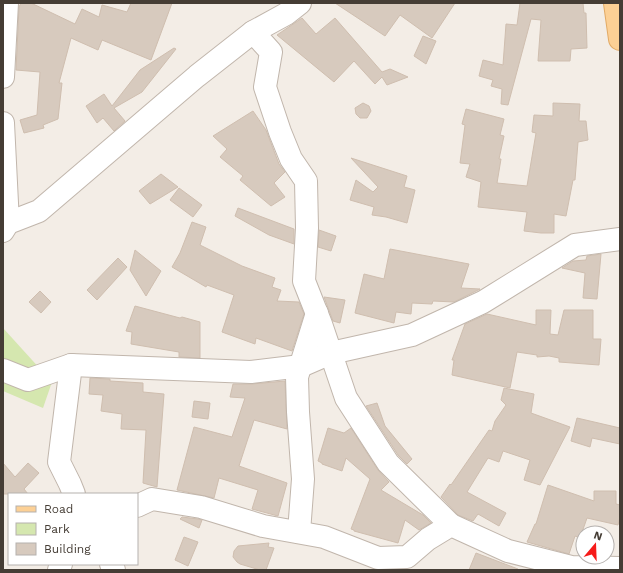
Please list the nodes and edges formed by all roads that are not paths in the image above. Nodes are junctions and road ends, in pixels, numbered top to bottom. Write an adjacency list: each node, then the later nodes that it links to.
1 (7, 3): 6 (street)
2 (300, 3): 4 (street)
3 (615, 3): 5 (main road)
4 (254, 32): 8 (street); 10 (street)
5 (620, 39)
6 (3, 77)
7 (3, 123): 8 (street)
8 (6, 227)
9 (620, 239): 11 (street)
10 (317, 313): 11 (street); 13 (street)
11 (331, 353): 13 (street); 17 (street)
12 (71, 365): 13 (street); 14 (street); 15 (street)
13 (301, 366): 18 (street)
14 (3, 370)
15 (74, 493)
16 (138, 506): 18 (street)
17 (451, 525): 18 (street); 19 (street)
18 (299, 532)
19 (620, 568)

